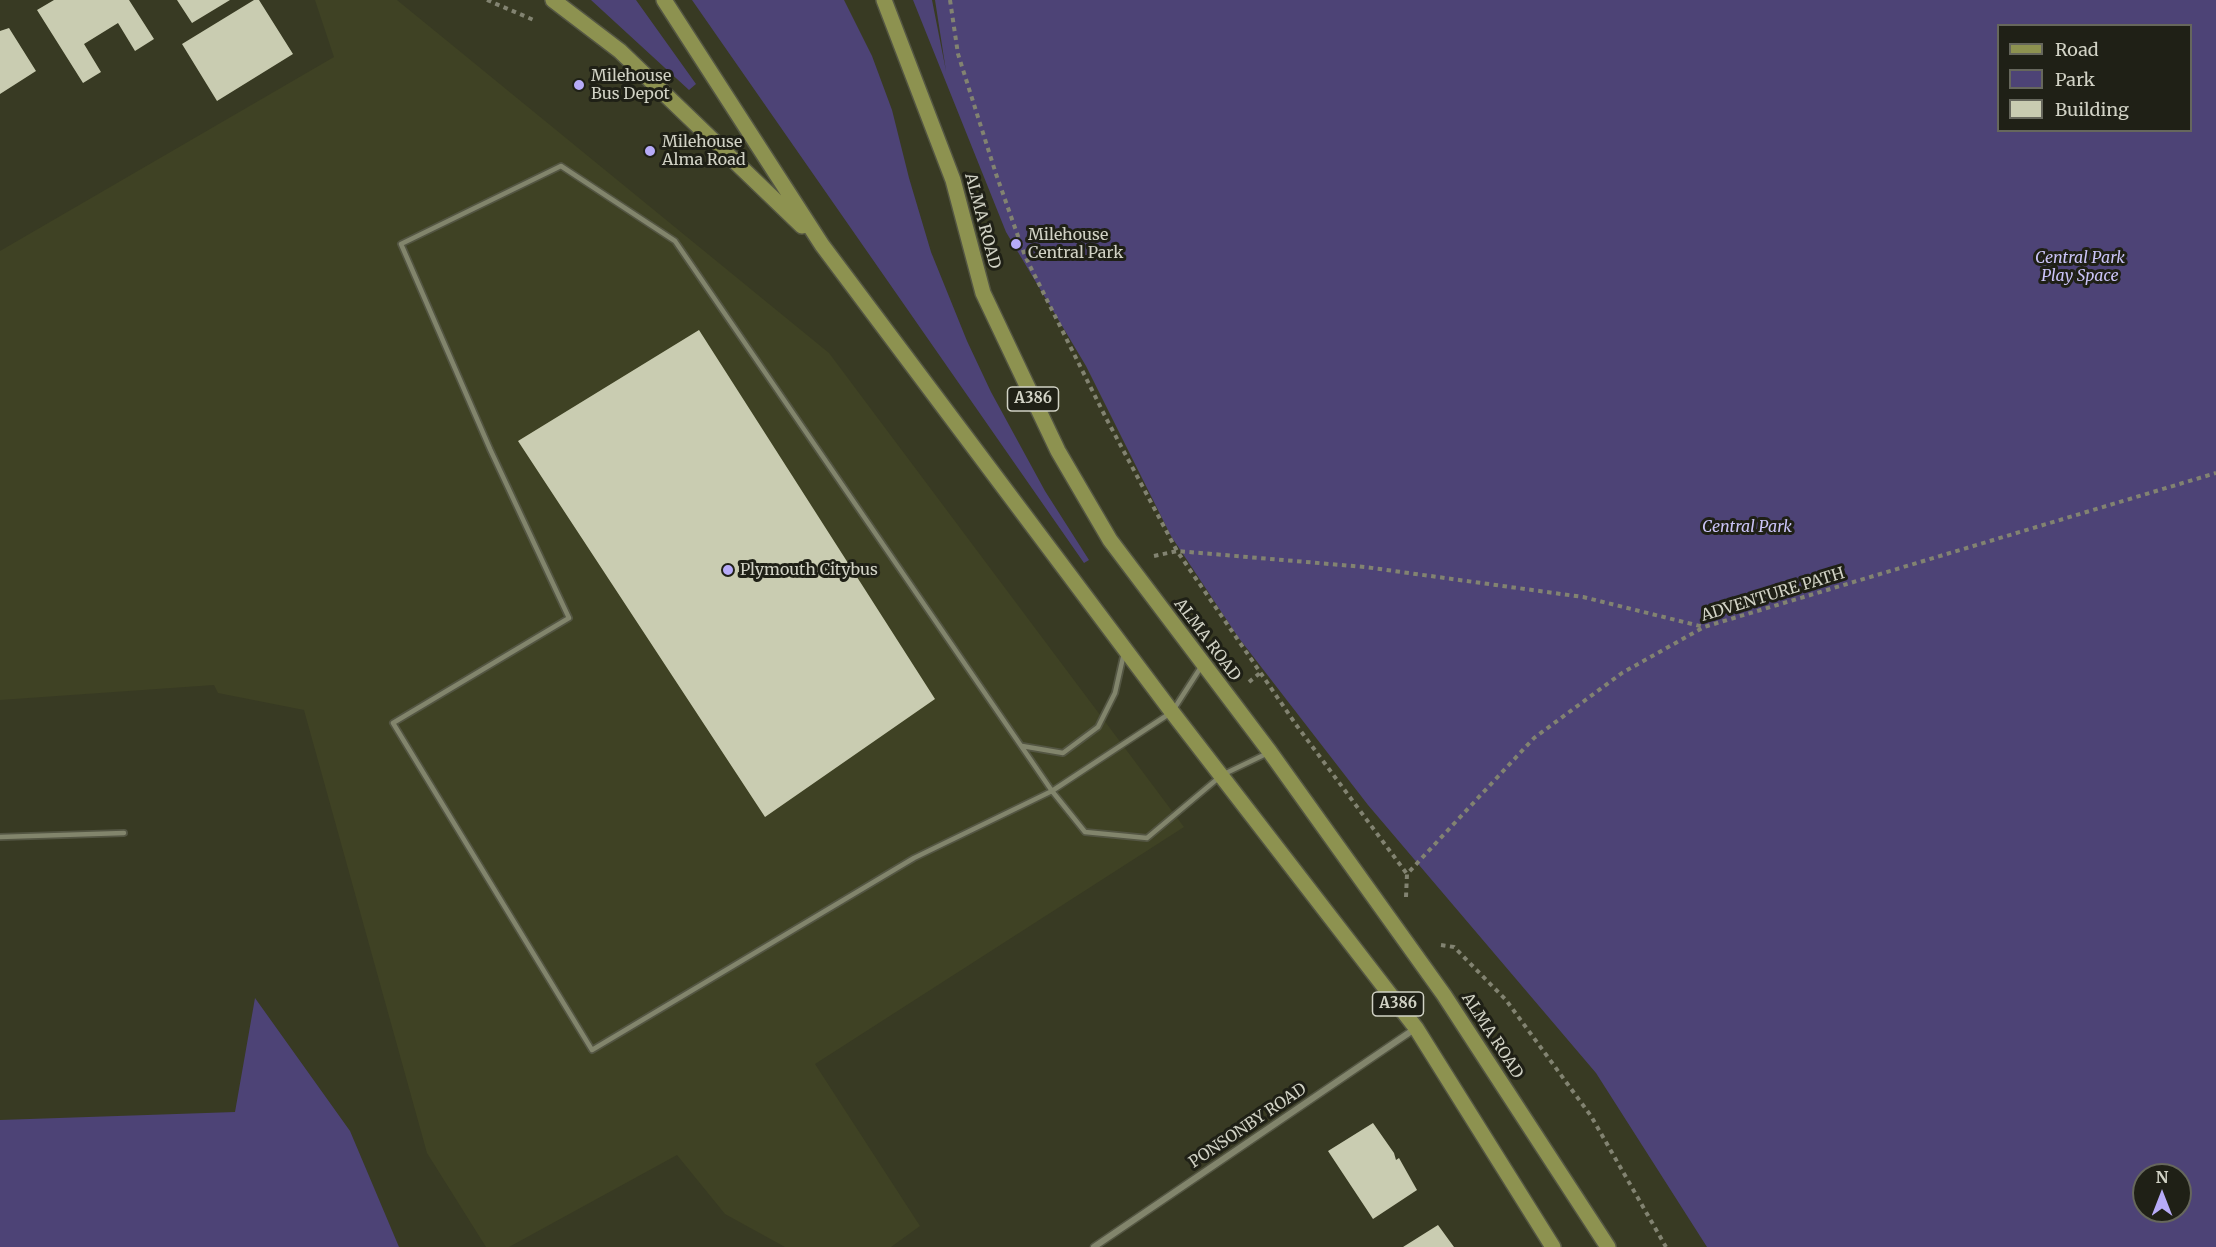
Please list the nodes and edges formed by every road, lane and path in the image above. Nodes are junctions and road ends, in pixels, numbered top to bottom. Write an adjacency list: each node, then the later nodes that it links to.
1 (553, 0): 5 (main road, A386)
2 (664, 0): 5 (main road, A386)
3 (884, 0): 8 (main road, ALMA ROAD / A386)
4 (950, 0): 7 (path)
5 (822, 245): 10 (main road, A386)
6 (2216, 473): 9 (path, ADVENTURE PATH)
7 (1177, 551): 8 (path); 9 (path); 19 (path)
8 (1126, 562): 11 (main road, ALMA ROAD / A386)
9 (1704, 627): 19 (path, ADVENTURE PATH)
10 (1125, 649): 12 (main road, A386); 13 (lane)
11 (1203, 665): 12 (lane); 14 (main road, ALMA ROAD / A386)
12 (1172, 712): 15 (main road, A386); 16 (lane)
13 (1022, 746): 16 (lane); 16 (lane)
14 (1270, 752): 15 (lane); 20 (main road, ALMA ROAD / A386)
15 (1222, 775): 16 (lane); 21 (main road, A386)
16 (1052, 792)
17 (124, 833): 18 (lane)
18 (0, 837)
19 (1407, 874): 20 (path)
20 (1404, 940): 24 (main road, ALMA ROAD / A386); 25 (path)
21 (1416, 1028): 22 (street, PONSONBY ROAD); 23 (main road, A386)
22 (1095, 1247)
23 (1553, 1247)
24 (1608, 1247)
25 (1666, 1247)

